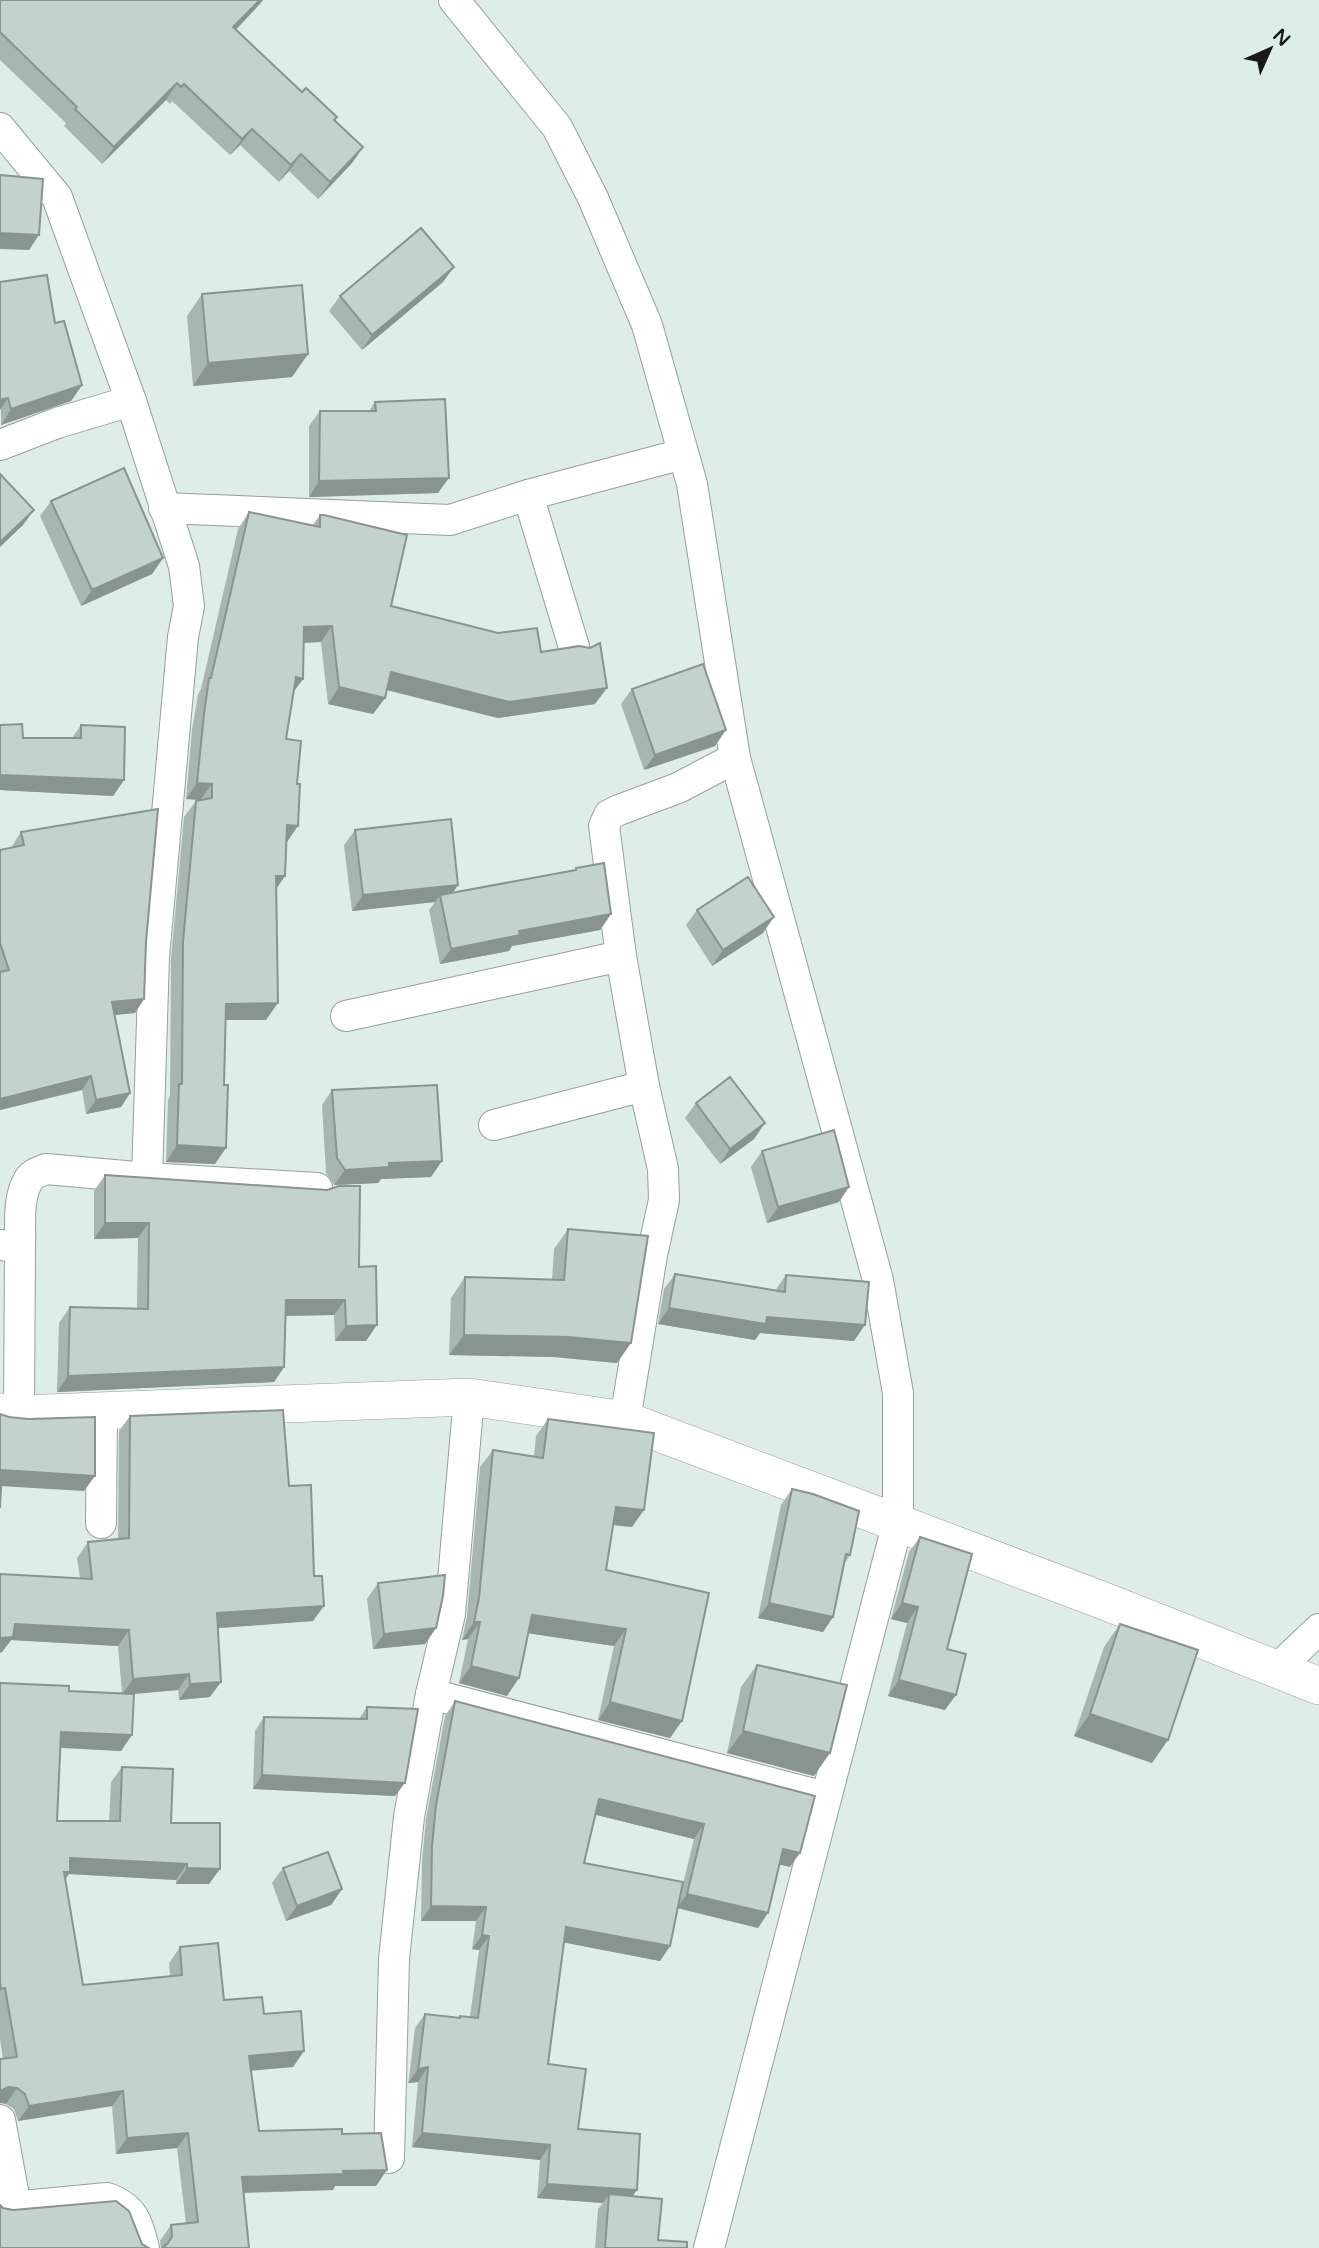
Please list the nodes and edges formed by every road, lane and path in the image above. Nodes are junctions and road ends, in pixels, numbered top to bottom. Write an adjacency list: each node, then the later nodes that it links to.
1 (454, 0): 5 (street)
2 (0, 128): 3 (street)
3 (131, 401): 4 (street); 7 (street)
4 (0, 444)
5 (683, 454): 6 (street); 9 (street)
6 (528, 495): 7 (street); 8 (street)
7 (164, 508): 14 (street)
8 (574, 647)
9 (735, 758): 10 (street); 22 (street)
10 (621, 956): 11 (street); 12 (street)
11 (346, 1016)
12 (644, 1086): 13 (street); 20 (street)
13 (494, 1125)
14 (147, 1178): 15 (street); 16 (street)
15 (317, 1188)
16 (10, 1246): 19 (street)
17 (469, 1397): 18 (street); 20 (street); 26 (street)
18 (102, 1412): 19 (street); 21 (street)
19 (10, 1413)
20 (625, 1420): 22 (street)
21 (101, 1522)
22 (898, 1522): 24 (street); 27 (street)
23 (1319, 1629): 24 (street)
24 (1275, 1671): 25 (street)
25 (1319, 1686)
26 (431, 1694): 27 (street); 29 (street)
27 (825, 1797): 32 (street)
28 (0, 2120): 30 (street)
29 (389, 2158)
30 (8, 2207): 31 (street)
31 (144, 2248)
32 (709, 2248)

